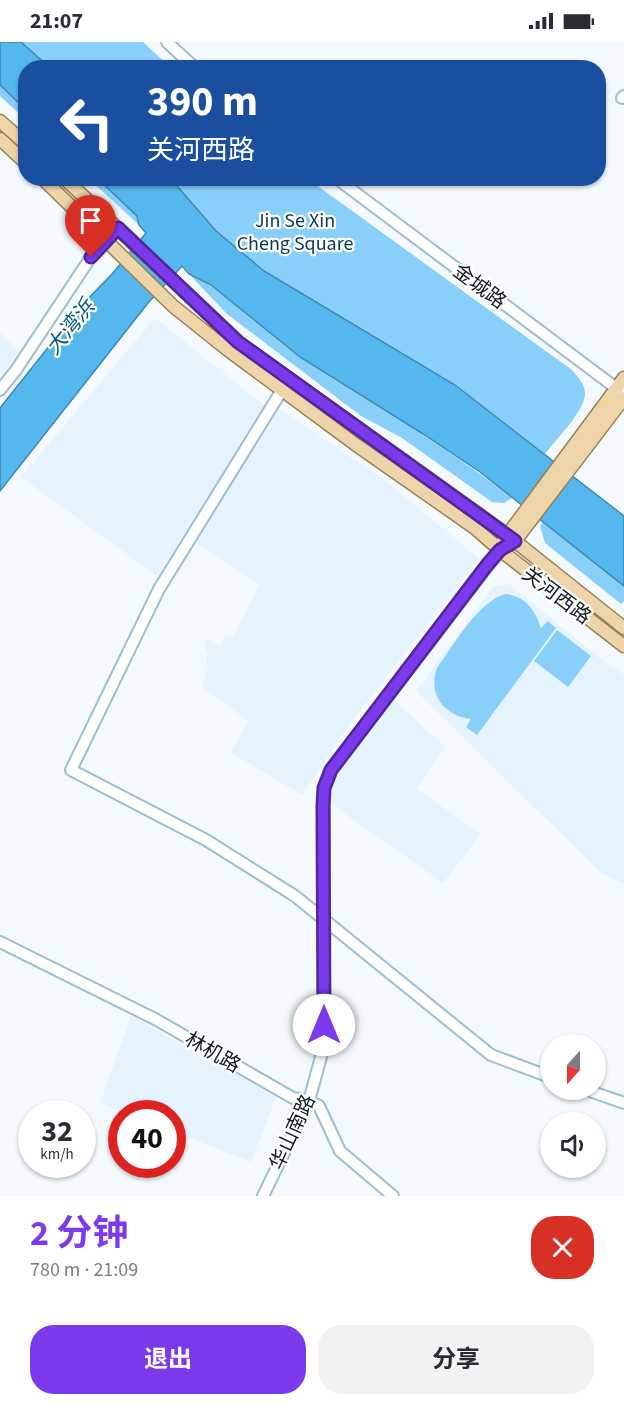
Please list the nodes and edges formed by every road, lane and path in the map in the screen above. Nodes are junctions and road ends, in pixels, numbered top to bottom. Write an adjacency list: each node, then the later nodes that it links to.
1 (166, 42): 2 (street)
2 (186, 60)
3 (0, 120): 4 (main road)
4 (18, 137)
5 (0, 139): 6 (main road)
6 (18, 156)
7 (50, 186): 11 (main road)
8 (73, 186): 10 (main road)
9 (347, 186): 12 (street, 金城路)
10 (121, 230): 11 (street); 15 (main road, 关河西路)
11 (109, 244): 13 (street); 14 (main road, 关河西路)
12 (622, 389): 15 (main road)
13 (0, 390)
14 (282, 390): 16 (main road, 关河西路); 19 (street)
15 (511, 537): 16 (main road); 17 (main road, 关河西路)
16 (500, 550): 18 (main road, 关河西路); 19 (street, 华山南路)
17 (624, 628)
18 (624, 646)
19 (323, 920): 21 (street); 23 (street, 华山南路)
20 (0, 942): 23 (street, 林机路)
21 (540, 1073)
22 (606, 1097): 24 (street)
23 (309, 1101): 25 (street, 华山南路); 26 (street, 林机路)
24 (624, 1103)
25 (263, 1196)
26 (393, 1196)

